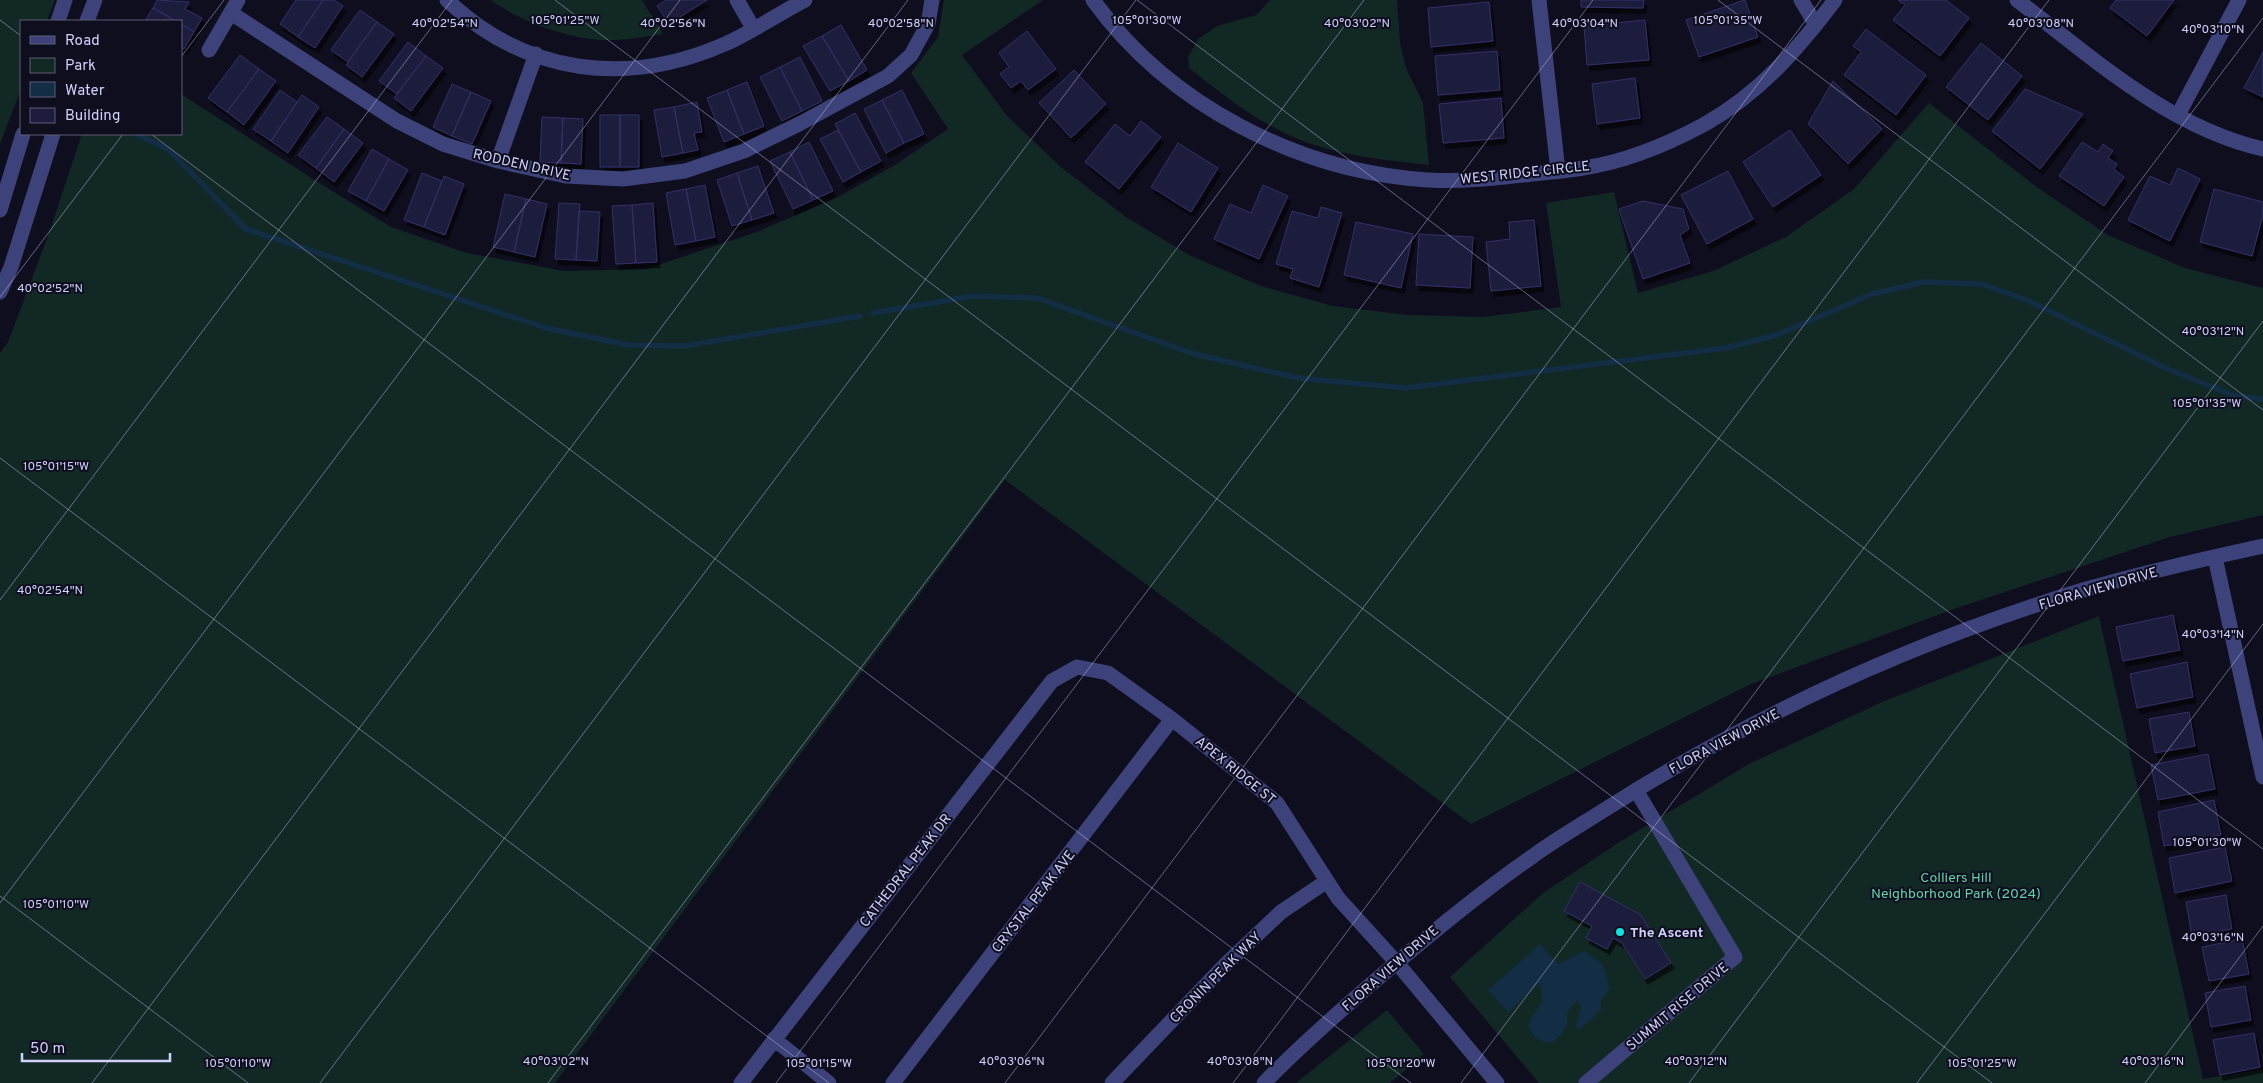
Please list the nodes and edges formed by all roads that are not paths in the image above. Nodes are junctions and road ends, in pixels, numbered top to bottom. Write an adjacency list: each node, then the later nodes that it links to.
1 (65, 0): 14 (street)
2 (95, 0): 15 (street)
3 (447, 0): 19 (street)
4 (737, 0): 17 (street)
5 (805, 0): 17 (street)
6 (932, 0): 24 (street, RODDEN DRIVE)
7 (1093, 0): 25 (street, WEST RIDGE CIRCLE)
8 (1539, 0): 25 (street)
9 (1801, 0): 16 (street)
10 (1835, 0): 16 (street, WEST RIDGE CIRCLE)
11 (2017, 0): 20 (street)
12 (2239, 0): 20 (street)
13 (235, 6): 18 (street); 24 (street, RODDEN DRIVE)
14 (58, 20)
15 (87, 20)
16 (1816, 25): 25 (street, WEST RIDGE CIRCLE)
17 (753, 28): 19 (street)
18 (209, 50)
19 (536, 54): 24 (street)
20 (2178, 115): 23 (street)
21 (23, 135): 26 (street)
22 (53, 135): 27 (street)
23 (2263, 149)
24 (498, 161)
25 (1558, 171)
26 (0, 210)
27 (0, 292)
28 (2263, 546): 29 (street, FLORA VIEW DRIVE)
29 (2215, 557): 32 (street); 33 (street, FLORA VIEW DRIVE)
30 (1076, 667): 31 (street, APEX RIDGE ST); 36 (street, CATHEDRAL PEAK DR)
31 (1172, 719): 34 (street, APEX RIDGE ST); 39 (street, CRYSTAL PEAK AVE)
32 (2263, 778)
33 (1636, 790): 35 (street, FLORA VIEW DRIVE); 43 (street, SUMMIT RISE DRIVE)
34 (1327, 881): 35 (street, APEX RIDGE ST); 40 (street, CRONIN PEAK WAY)
35 (1397, 963): 41 (street, FLORA VIEW DRIVE); 42 (street, APEX RIDGE ST)
36 (774, 1039): 37 (street, CATHEDRAL PEAK DR); 38 (street)
37 (741, 1083)
38 (829, 1083)
39 (893, 1083)
40 (1112, 1083)
41 (1264, 1083)
42 (1497, 1083)
43 (1586, 1083)

